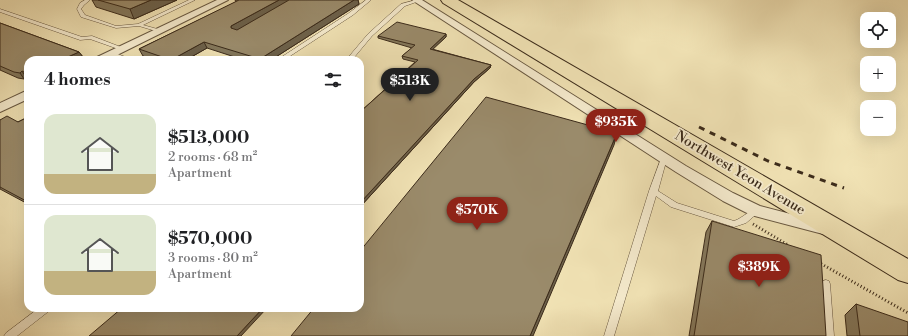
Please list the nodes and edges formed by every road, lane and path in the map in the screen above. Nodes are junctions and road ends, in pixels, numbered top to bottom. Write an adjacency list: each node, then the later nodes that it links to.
1 (88, 0): 8 (lane)
2 (193, 0): 8 (lane)
3 (224, 0): 9 (street)
4 (369, 0): 14 (lane)
5 (416, 0): 15 (lane); 18 (street)
6 (448, 0): 21 (highway, Northwest Yeon Avenue)
7 (0, 10): 10 (lane)
8 (139, 25): 9 (lane)
9 (159, 31): 10 (street)
10 (123, 49): 11 (street)
11 (112, 54): 12 (street); 13 (lane)
12 (108, 56)
13 (118, 56)
14 (286, 56)
15 (352, 56)
16 (24, 96): 17 (street)
17 (0, 108)
18 (664, 158): 19 (lane); 20 (street)
19 (653, 191): 20 (lane); 26 (lane)
20 (756, 211): 21 (street)
21 (840, 232): 22 (highway, Northwest Yeon Avenue)
22 (908, 272)
23 (826, 284): 27 (lane)
24 (41, 312): 25 (lane)
25 (9, 336)
26 (609, 336)
27 (829, 336)

